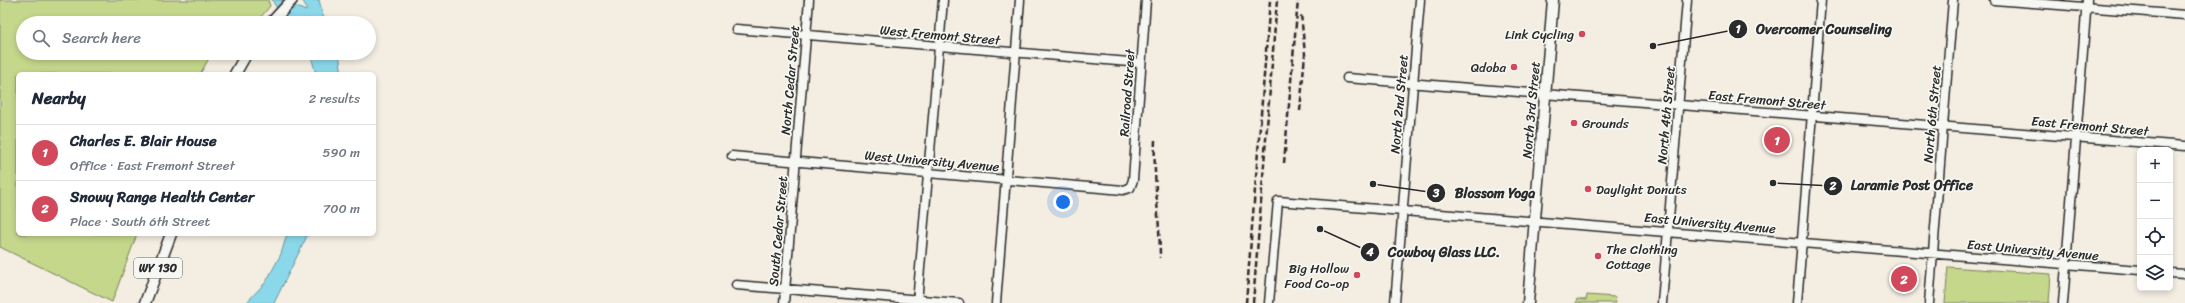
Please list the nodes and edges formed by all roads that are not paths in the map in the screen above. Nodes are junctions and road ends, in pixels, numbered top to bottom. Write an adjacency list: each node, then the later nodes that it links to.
1 (292, 0): 14 (main road)
2 (809, 0): 16 (street, North Cedar Street)
3 (943, 0): 17 (street)
4 (1020, 0): 18 (street)
5 (1146, 0): 20 (street, Railroad Street)
6 (1420, 0): 23 (street, North 2nd Street)
7 (1553, 0): 24 (main road, North 3rd Street)
8 (1687, 0): 25 (street, North 4th Street)
9 (1821, 0): 26 (street)
10 (1953, 0): 27 (street, North 6th Street)
11 (1994, 0): 12 (street)
12 (2087, 4): 13 (street); 28 (street)
13 (2185, 15)
14 (277, 16)
15 (736, 30): 16 (street, West Fremont Street)
16 (806, 35): 17 (street, West Fremont Street); 31 (street, North Cedar Street)
17 (940, 46): 18 (street, West Fremont Street); 32 (street)
18 (1016, 53): 20 (street, West Fremont Street); 33 (street)
19 (243, 60): 21 (main road)
20 (1141, 63): 34 (street, Railroad Street)
21 (236, 72)
22 (1347, 78): 23 (street, East Fremont Street)
23 (1413, 84): 24 (street, East Fremont Street); 35 (street, North 2nd Street)
24 (1545, 94): 25 (street, East Fremont Street); 36 (main road, North 3rd Street)
25 (1678, 105): 26 (street, East Fremont Street); 37 (street, North 4th Street)
26 (1812, 116): 27 (street, East Fremont Street); 39 (street)
27 (1943, 126): 28 (street, East Fremont Street); 40 (street, North 6th Street)
28 (2076, 137): 29 (street, East Fremont Street); 41 (street)
29 (2185, 146)
30 (732, 156): 31 (street, West University Avenue)
31 (796, 162): 32 (street, West University Avenue); 46 (street, South Cedar Street)
32 (928, 173): 33 (street, West University Avenue); 47 (street)
33 (1006, 179): 34 (street, West University Avenue); 51 (street)
34 (1130, 188)
35 (1402, 211): 36 (street, East University Avenue); 52 (street, East University Avenue); 53 (street, North 2nd Street)
36 (1535, 221): 37 (street, East University Avenue); 54 (main road, North 3rd Street)
37 (1668, 232): 39 (street, East University Avenue); 55 (street, North 4th Street)
38 (170, 236): 48 (main road, WY 130)
39 (1802, 243): 40 (street, East University Avenue); 56 (street)
40 (1933, 254): 41 (street, East University Avenue); 57 (street, North 6th Street)
41 (2066, 264): 42 (street, East University Avenue); 58 (street)
42 (2137, 270)
43 (2173, 273): 44 (street)
44 (2185, 274)
45 (736, 285): 46 (street)
46 (785, 288): 47 (street); 49 (street, South Cedar Street)
47 (917, 301): 50 (street)
48 (145, 303)
49 (784, 303)
50 (959, 303)
51 (996, 303)
52 (1270, 303)
53 (1395, 303)
54 (1528, 303)
55 (1662, 303)
56 (1797, 303)
57 (1929, 303)
58 (2064, 303)

